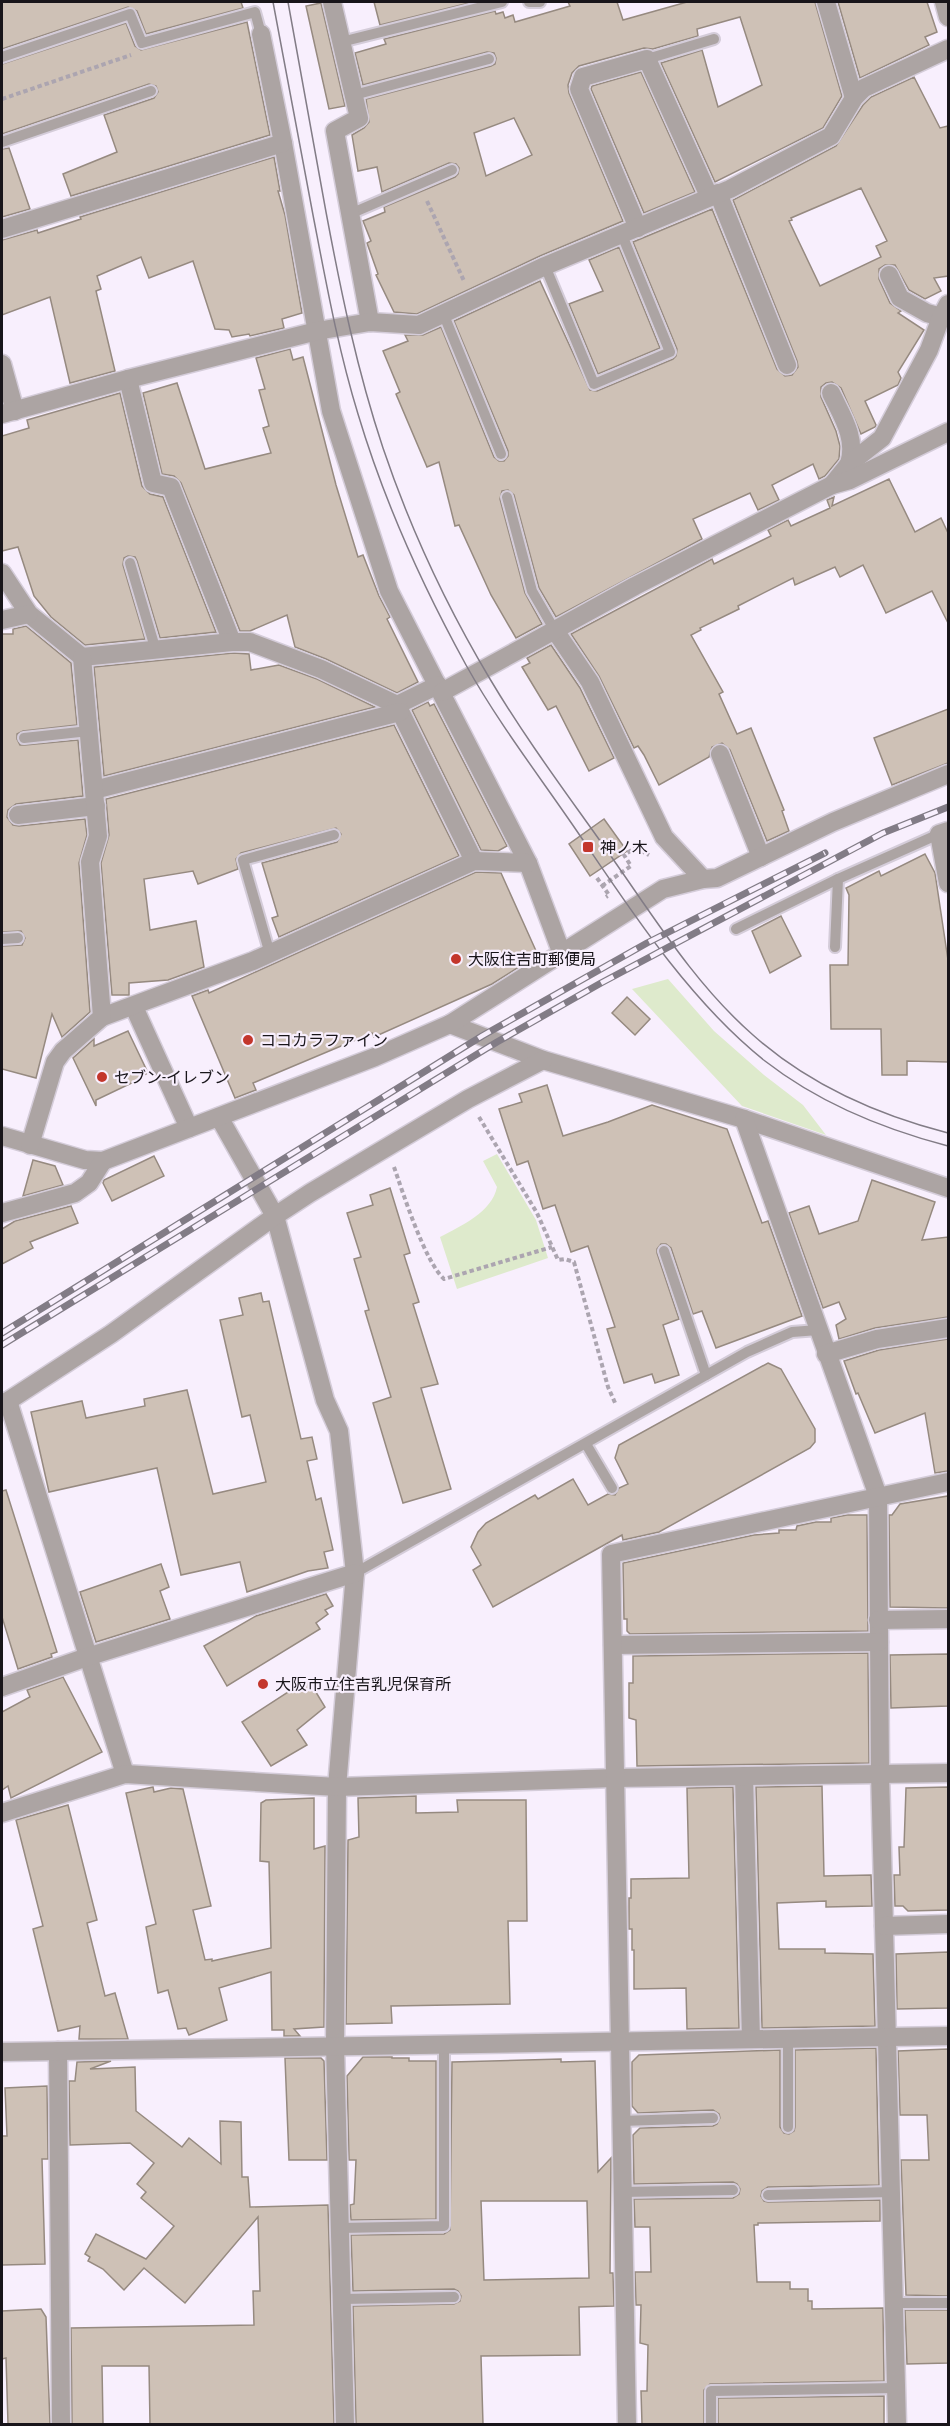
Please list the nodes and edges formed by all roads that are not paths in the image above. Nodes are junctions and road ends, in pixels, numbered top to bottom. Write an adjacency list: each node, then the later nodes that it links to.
1 (332, 2): 10 (street)
2 (502, 2): 10 (lane)
3 (529, 2): 4 (lane)
4 (540, 2)
5 (826, 2): 17 (street)
6 (944, 2): 7 (street)
7 (948, 17)
8 (261, 34): 12 (lane); 19 (street)
9 (714, 39): 14 (lane)
10 (341, 42): 16 (street)
11 (948, 49): 17 (street)
12 (2, 57)
13 (489, 59): 16 (lane)
14 (647, 59): 21 (street); 24 (street)
15 (151, 91): 18 (lane)
16 (354, 95): 22 (street)
17 (854, 98): 21 (street)
18 (2, 142)
19 (283, 143): 23 (street); 30 (street)
20 (452, 170): 22 (lane)
21 (714, 194): 24 (street); 32 (street)
22 (350, 214): 29 (street)
23 (2, 229)
24 (630, 231): 25 (street); 25 (lane)
25 (545, 266): 28 (street)
26 (889, 275): 27 (street)
27 (945, 310): 38 (street)
28 (443, 313): 29 (street); 37 (lane)
29 (370, 322): 30 (street)
30 (317, 331): 33 (street); 49 (street)
31 (2, 364): 35 (street)
32 (787, 365)
33 (128, 379): 35 (street); 46 (street)
34 (831, 393): 38 (street)
35 (8, 413)
36 (948, 432): 39 (street)
37 (501, 454)
38 (849, 464): 39 (street)
39 (832, 485): 45 (street)
40 (507, 497): 45 (lane)
41 (130, 563): 47 (lane)
42 (2, 573): 43 (street)
43 (29, 614): 44 (street); 48 (street)
44 (2, 620)
45 (554, 629): 49 (street); 62 (street)
46 (232, 642): 47 (street); 50 (street)
47 (156, 651): 48 (street)
48 (82, 657): 51 (street)
49 (440, 688): 50 (street); 61 (street)
50 (399, 709): 55 (street); 60 (street)
51 (89, 731): 52 (lane); 55 (street)
52 (24, 738)
53 (720, 754): 59 (street)
54 (948, 774): 59 (street)
55 (95, 798): 56 (street); 72 (street)
56 (18, 815)
57 (944, 832): 63 (lane); 64 (street)
58 (334, 835): 69 (lane)
59 (761, 856): 62 (street)
60 (474, 861): 61 (street); 69 (street)
61 (528, 863): 70 (street)
62 (703, 879): 70 (street)
63 (838, 879): 65 (lane); 68 (lane)
64 (948, 883)
65 (736, 929)
66 (18, 938): 67 (lane)
67 (2, 939)
68 (835, 947)
69 (270, 954): 71 (street)
70 (562, 954): 73 (street)
71 (134, 1007): 72 (street); 77 (street)
72 (102, 1017): 79 (street)
73 (450, 1024): 74 (street); 75 (street)
74 (543, 1060): 76 (street); 83 (street)
75 (219, 1117): 77 (street); 83 (street)
76 (744, 1119): 81 (street); 86 (street)
77 (189, 1128): 80 (street)
78 (2, 1136): 79 (street)
79 (30, 1145): 80 (street)
80 (103, 1161): 82 (street)
81 (948, 1188)
82 (2, 1213)
83 (275, 1216): 89 (street); 94 (street)
84 (664, 1251): 88 (lane)
85 (948, 1328): 87 (street)
86 (818, 1330): 87 (street); 88 (lane)
87 (826, 1354): 93 (street)
88 (706, 1375): 90 (lane)
89 (5, 1403): 99 (street)
90 (586, 1444): 92 (lane); 94 (lane)
91 (948, 1482): 93 (street)
92 (612, 1488)
93 (878, 1497): 96 (street); 98 (street)
94 (355, 1573): 99 (street); 106 (street)
95 (948, 1619): 96 (street)
96 (878, 1620): 97 (street)
97 (879, 1642): 98 (street); 101 (street)
98 (612, 1645): 105 (street)
99 (87, 1657): 100 (street); 103 (street)
100 (2, 1688)
101 (880, 1773): 102 (street); 104 (street); 109 (street)
102 (948, 1773)
103 (125, 1774): 106 (street); 107 (street)
104 (744, 1776): 105 (street); 112 (street)
105 (615, 1778): 106 (street); 114 (street)
106 (337, 1787): 116 (street)
107 (2, 1813)
108 (948, 1924): 109 (street)
109 (884, 1926): 111 (street)
110 (948, 2036): 111 (street)
111 (888, 2037): 113 (street); 124 (street)
112 (751, 2038): 113 (street); 114 (street)
113 (788, 2038): 121 (lane)
114 (619, 2041): 115 (street); 120 (street)
115 (444, 2044): 116 (street); 126 (lane)
116 (335, 2045): 117 (street); 126 (street)
117 (58, 2051): 118 (street); 132 (street)
118 (2, 2052)
119 (713, 2118): 120 (lane)
120 (621, 2121): 123 (street)
121 (789, 2127)
122 (733, 2190): 123 (lane)
123 (622, 2192): 134 (street)
124 (892, 2192): 125 (lane); 129 (street)
125 (768, 2195)
126 (340, 2228): 128 (street)
127 (454, 2297): 128 (lane)
128 (342, 2299): 133 (street)
129 (894, 2303): 130 (lane); 131 (street)
130 (948, 2303)
131 (896, 2388): 135 (lane); 136 (street)
132 (61, 2424)
133 (345, 2424)
134 (627, 2424)
135 (711, 2424)
136 (897, 2424)

